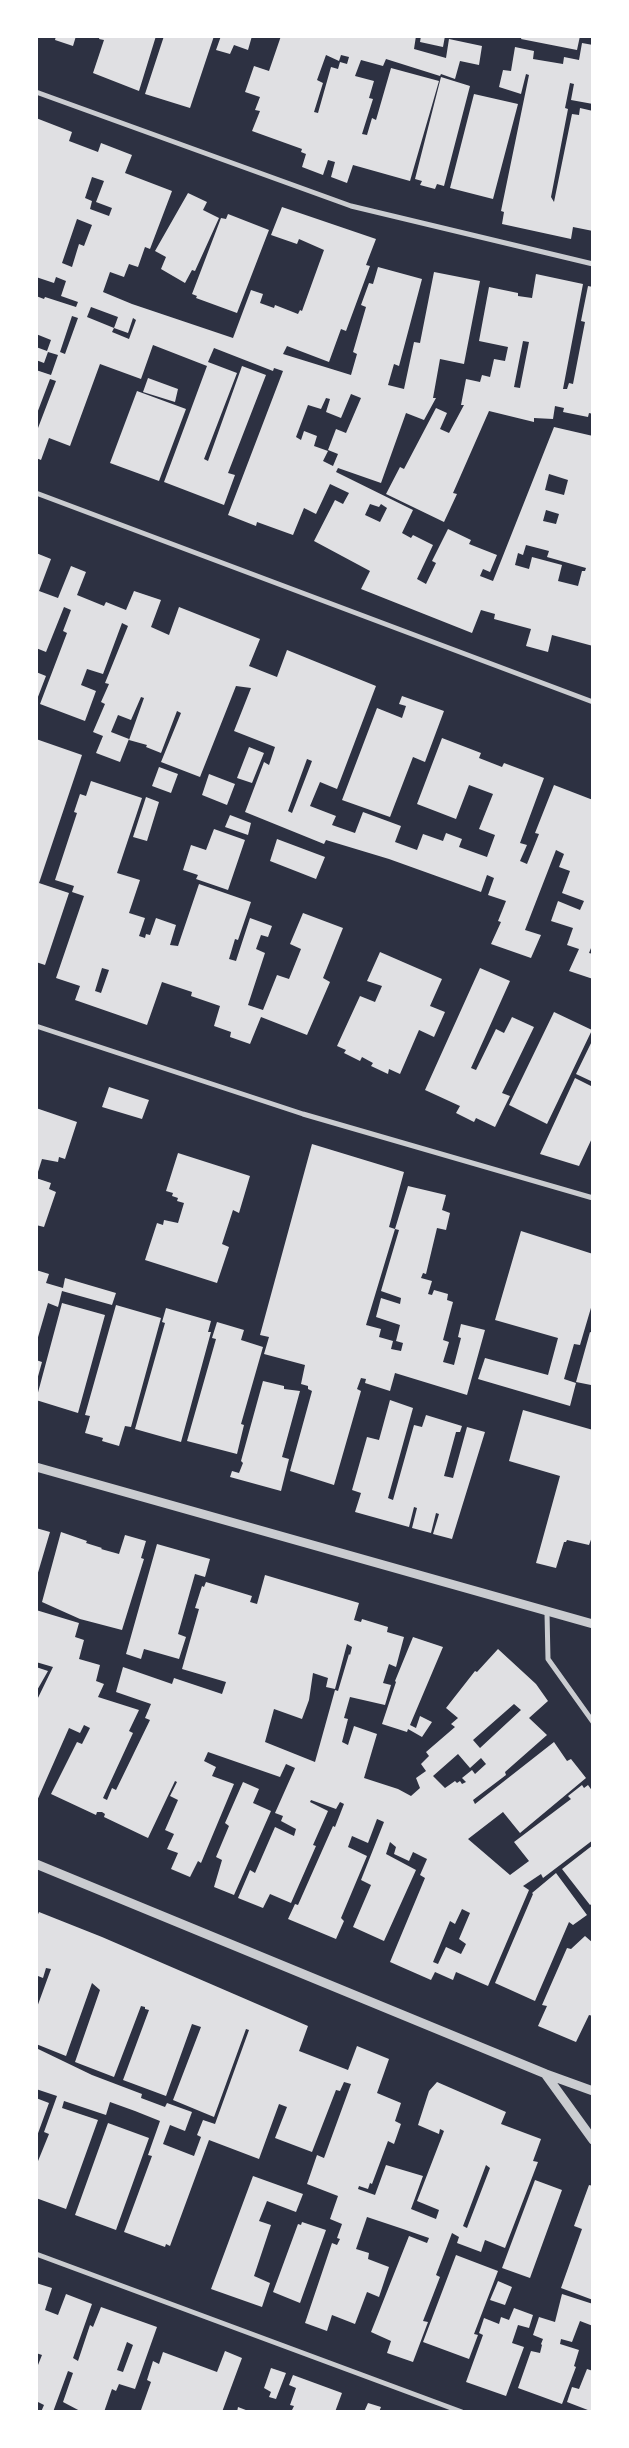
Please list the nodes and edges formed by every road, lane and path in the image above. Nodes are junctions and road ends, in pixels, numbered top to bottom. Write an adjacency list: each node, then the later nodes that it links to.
1 (36, 92): 2 (street)
2 (593, 264)
3 (36, 493): 4 (street)
4 (593, 702)
5 (36, 1026): 6 (street)
6 (593, 1198)
7 (36, 1467): 8 (street)
8 (547, 1613): 9 (street); 10 (street)
9 (593, 1624)
10 (593, 1722)
11 (36, 1864): 12 (street)
12 (546, 2074): 13 (street); 14 (street)
13 (593, 2091)
14 (593, 2140)
15 (36, 2254): 16 (street)
16 (462, 2412)

